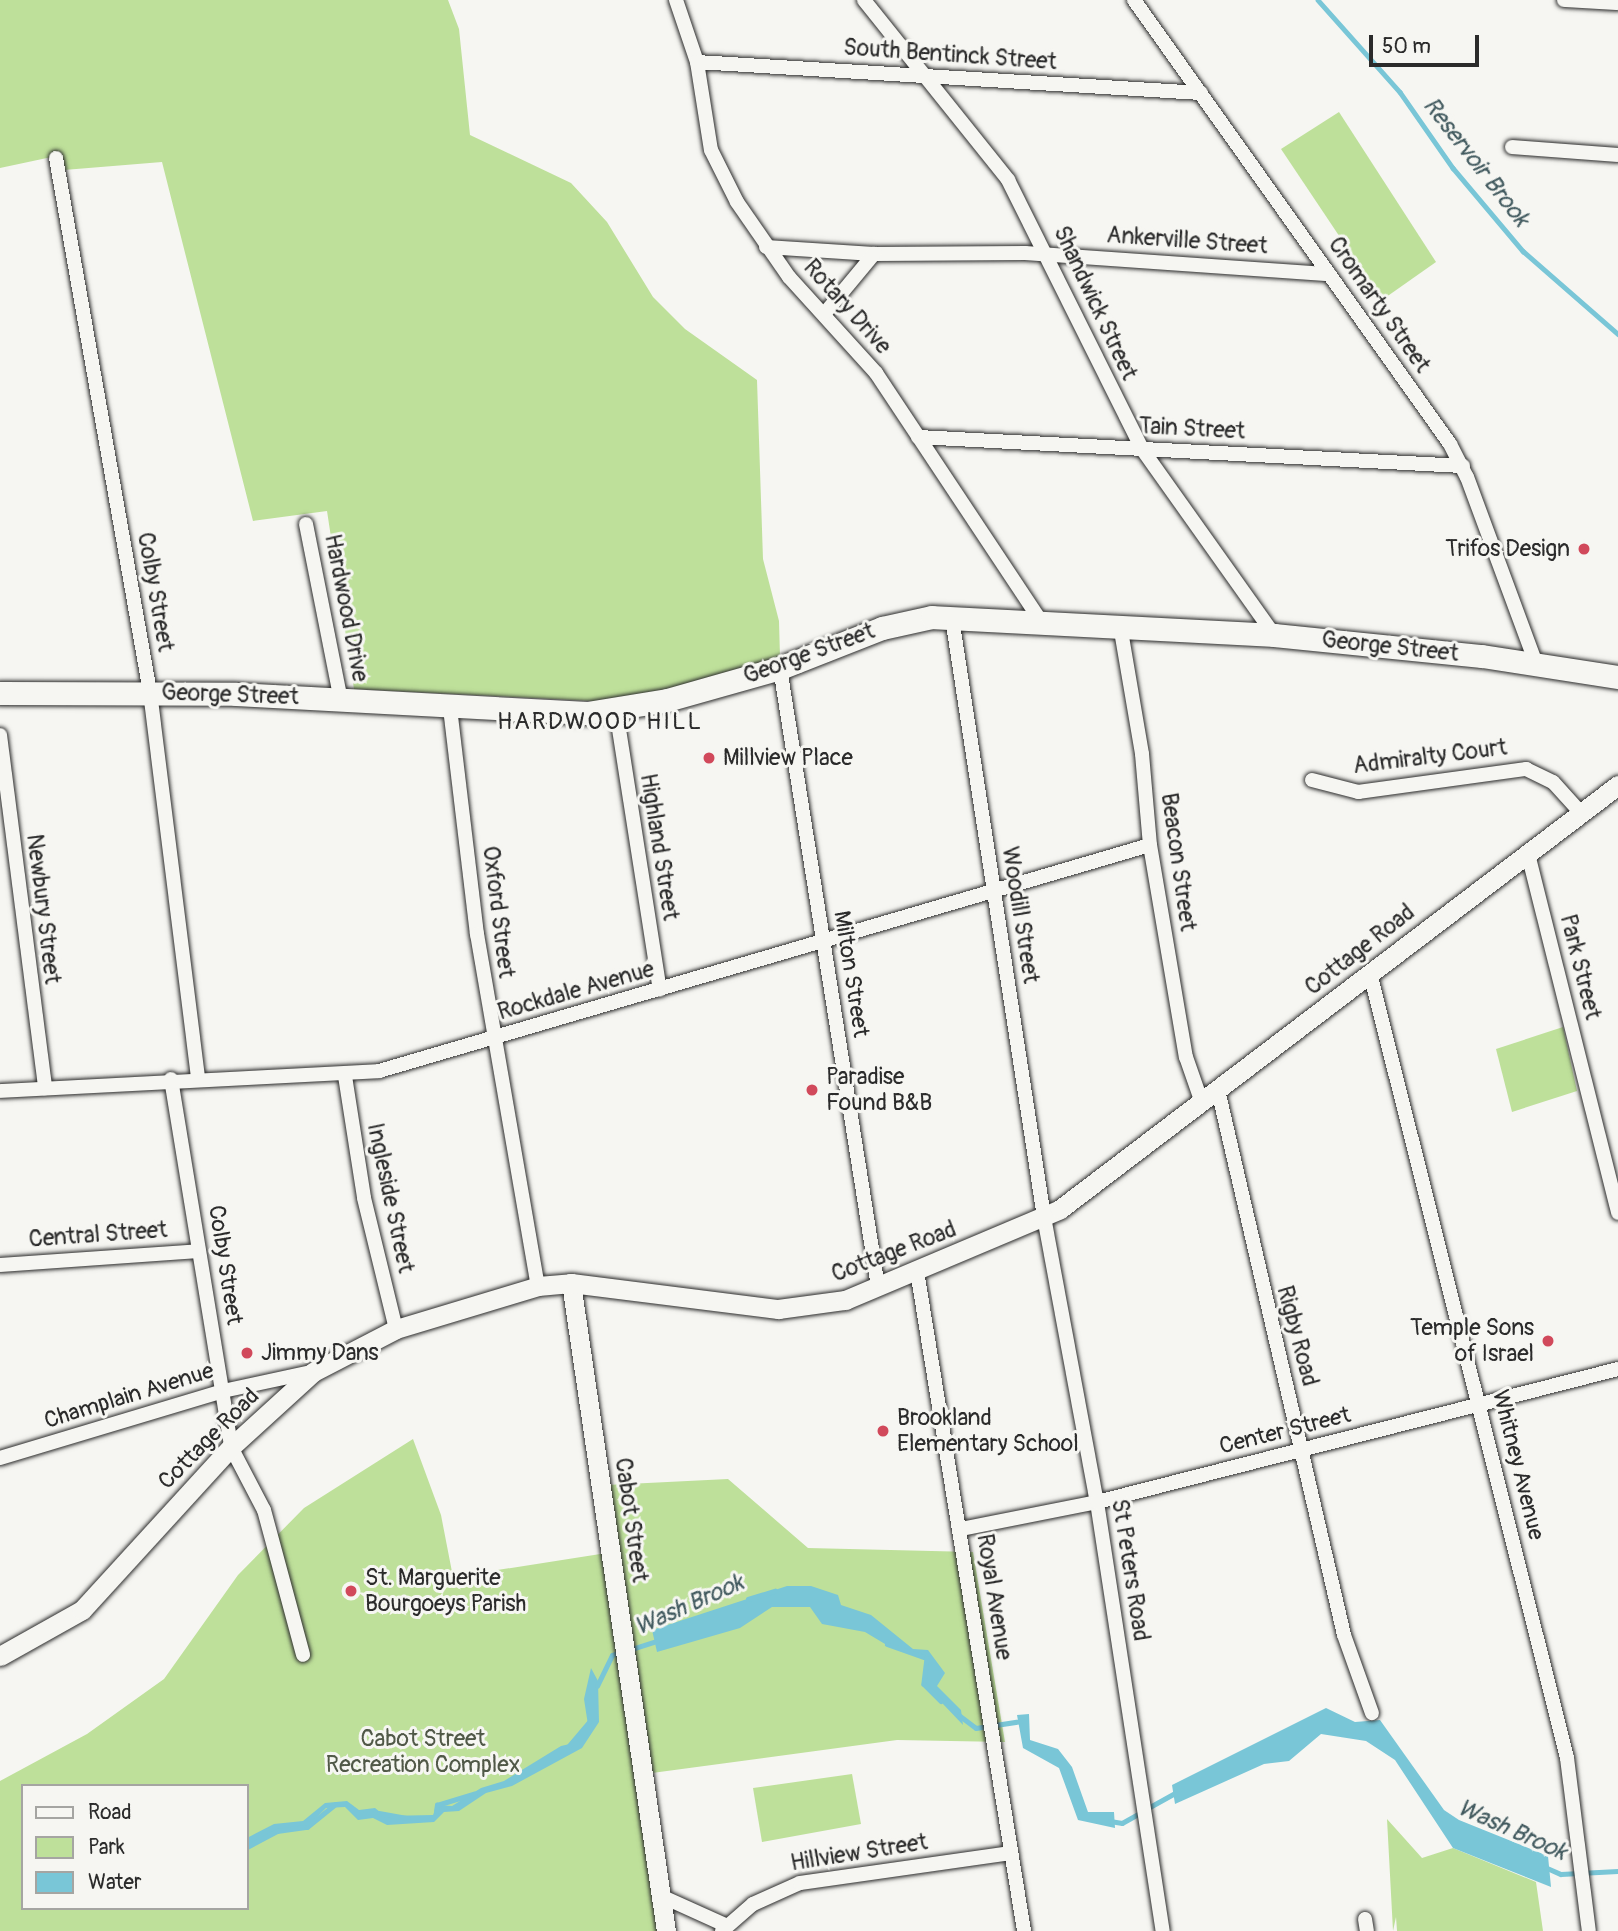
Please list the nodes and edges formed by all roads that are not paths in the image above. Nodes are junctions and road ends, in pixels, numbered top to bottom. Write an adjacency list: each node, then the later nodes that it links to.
1 (676, 0): 6 (street, Rotary Drive)
2 (864, 0): 7 (street, Shandwick Street)
3 (1134, 0): 8 (street, Cromarty Street)
4 (1564, 0): 5 (street)
5 (1618, 3)
6 (697, 62): 7 (street, South Bentinck Street); 12 (street, Rotary Drive)
7 (922, 76): 8 (street, South Bentinck Street); 14 (street, Shandwick Street)
8 (1200, 93): 15 (street, Cromarty Street)
9 (1511, 147): 10 (street)
10 (1618, 155)
11 (55, 158): 28 (street, Colby Street)
12 (766, 247): 13 (street, Ankerville Street); 16 (street, Rotary Drive)
13 (874, 254): 14 (street, Ankerville Street); 16 (street)
14 (1046, 254): 15 (street, Ankerville Street); 18 (street, Shandwick Street)
15 (1329, 274): 19 (street, Cromarty Street)
16 (825, 313): 17 (street, Rotary Drive)
17 (918, 437): 18 (street, Tain Street); 22 (street, Rotary Drive)
18 (1142, 449): 19 (street, Tain Street); 24 (street, Shandwick Street)
19 (1463, 466): 25 (street, Cromarty Street)
20 (306, 524): 30 (street, Hardwood Drive)
21 (951, 618): 22 (main road, George Street); 26 (main road, George Street); 39 (street, Woodill Street)
22 (1040, 620): 23 (main road, George Street)
23 (1120, 625): 24 (main road, George Street); 37 (street, Beacon Street)
24 (1274, 635): 25 (main road, George Street)
25 (1536, 664): 27 (main road, George Street)
26 (780, 668): 32 (main road, George Street); 40 (street, Milton Street)
27 (1618, 677)
28 (150, 692): 29 (main road, George Street); 30 (main road, George Street); 45 (street, Colby Street)
29 (0, 693)
30 (341, 701): 31 (main road, George Street)
31 (450, 708): 32 (main road, George Street); 43 (street, Oxford Street)
32 (616, 710): 42 (street, Highland Street)
33 (0, 735): 47 (street, Newbury Street)
34 (1312, 780): 36 (street, Admiralty Court)
35 (1618, 785): 36 (main road, Cottage Road)
36 (1581, 813): 38 (main road, Cottage Road)
37 (1150, 845): 39 (street, Rockdale Avenue); 50 (street, Beacon Street)
38 (1528, 854): 41 (main road, Cottage Road); 51 (street, Park Street)
39 (993, 892): 40 (street, Rockdale Avenue); 52 (street, Woodill Street)
40 (823, 942): 42 (street, Rockdale Avenue); 58 (street, Milton Street)
41 (1370, 973): 48 (main road, Cottage Road); 63 (street, Whitney Avenue)
42 (660, 990): 43 (street, Rockdale Avenue)
43 (493, 1039): 44 (street, Rockdale Avenue); 57 (street, Oxford Street)
44 (345, 1076): 45 (street, Rockdale Avenue); 59 (street, Ingleside Street)
45 (198, 1078): 46 (street, Rockdale Avenue)
46 (171, 1079): 47 (street, Rockdale Avenue); 53 (street, Colby Street)
47 (45, 1088): 49 (street, Rockdale Avenue)
48 (1218, 1090): 50 (main road, Cottage Road); 65 (street, Rigby Road)
49 (0, 1091)
50 (1202, 1103): 52 (main road, Cottage Road)
51 (1618, 1213)
52 (1044, 1217): 55 (main road, Cottage Road); 67 (street, St Peters Road)
53 (199, 1251): 54 (street, Central Street); 62 (street, Colby Street)
54 (0, 1265)
55 (917, 1271): 58 (main road, Cottage Road); 68 (street, Royal Avenue)
56 (571, 1283): 57 (main road, Cottage Road); 58 (main road, Cottage Road); 73 (main road, Cabot Street)
57 (538, 1286): 59 (main road, Cottage Road)
58 (878, 1287)
59 (396, 1329): 61 (main road, Cottage Road)
60 (1618, 1368): 63 (street, Center Street)
61 (313, 1372): 62 (street, Champlain Avenue); 64 (main road, Cottage Road)
62 (223, 1391): 64 (street, Colby Street); 66 (street, Champlain Avenue)
63 (1480, 1404): 65 (street, Center Street); 78 (street, Whitney Avenue)
64 (231, 1447): 69 (street, Colby Street); 70 (main road, Cottage Road)
65 (1304, 1449): 67 (street, Center Street); 71 (street, Rigby Road)
66 (0, 1458)
67 (1097, 1502): 68 (street, Center Street); 77 (street, St Peters Road)
68 (961, 1529): 72 (street, Royal Avenue)
69 (303, 1655)
70 (0, 1656)
71 (1372, 1713)
72 (1011, 1853): 74 (street, Hillview Street); 76 (street, Royal Avenue)
73 (662, 1896): 74 (street, Hillview Street); 75 (main road, Cabot Street)
74 (724, 1928)
75 (666, 1931)
76 (1024, 1931)
77 (1163, 1931)
78 (1589, 1931)

